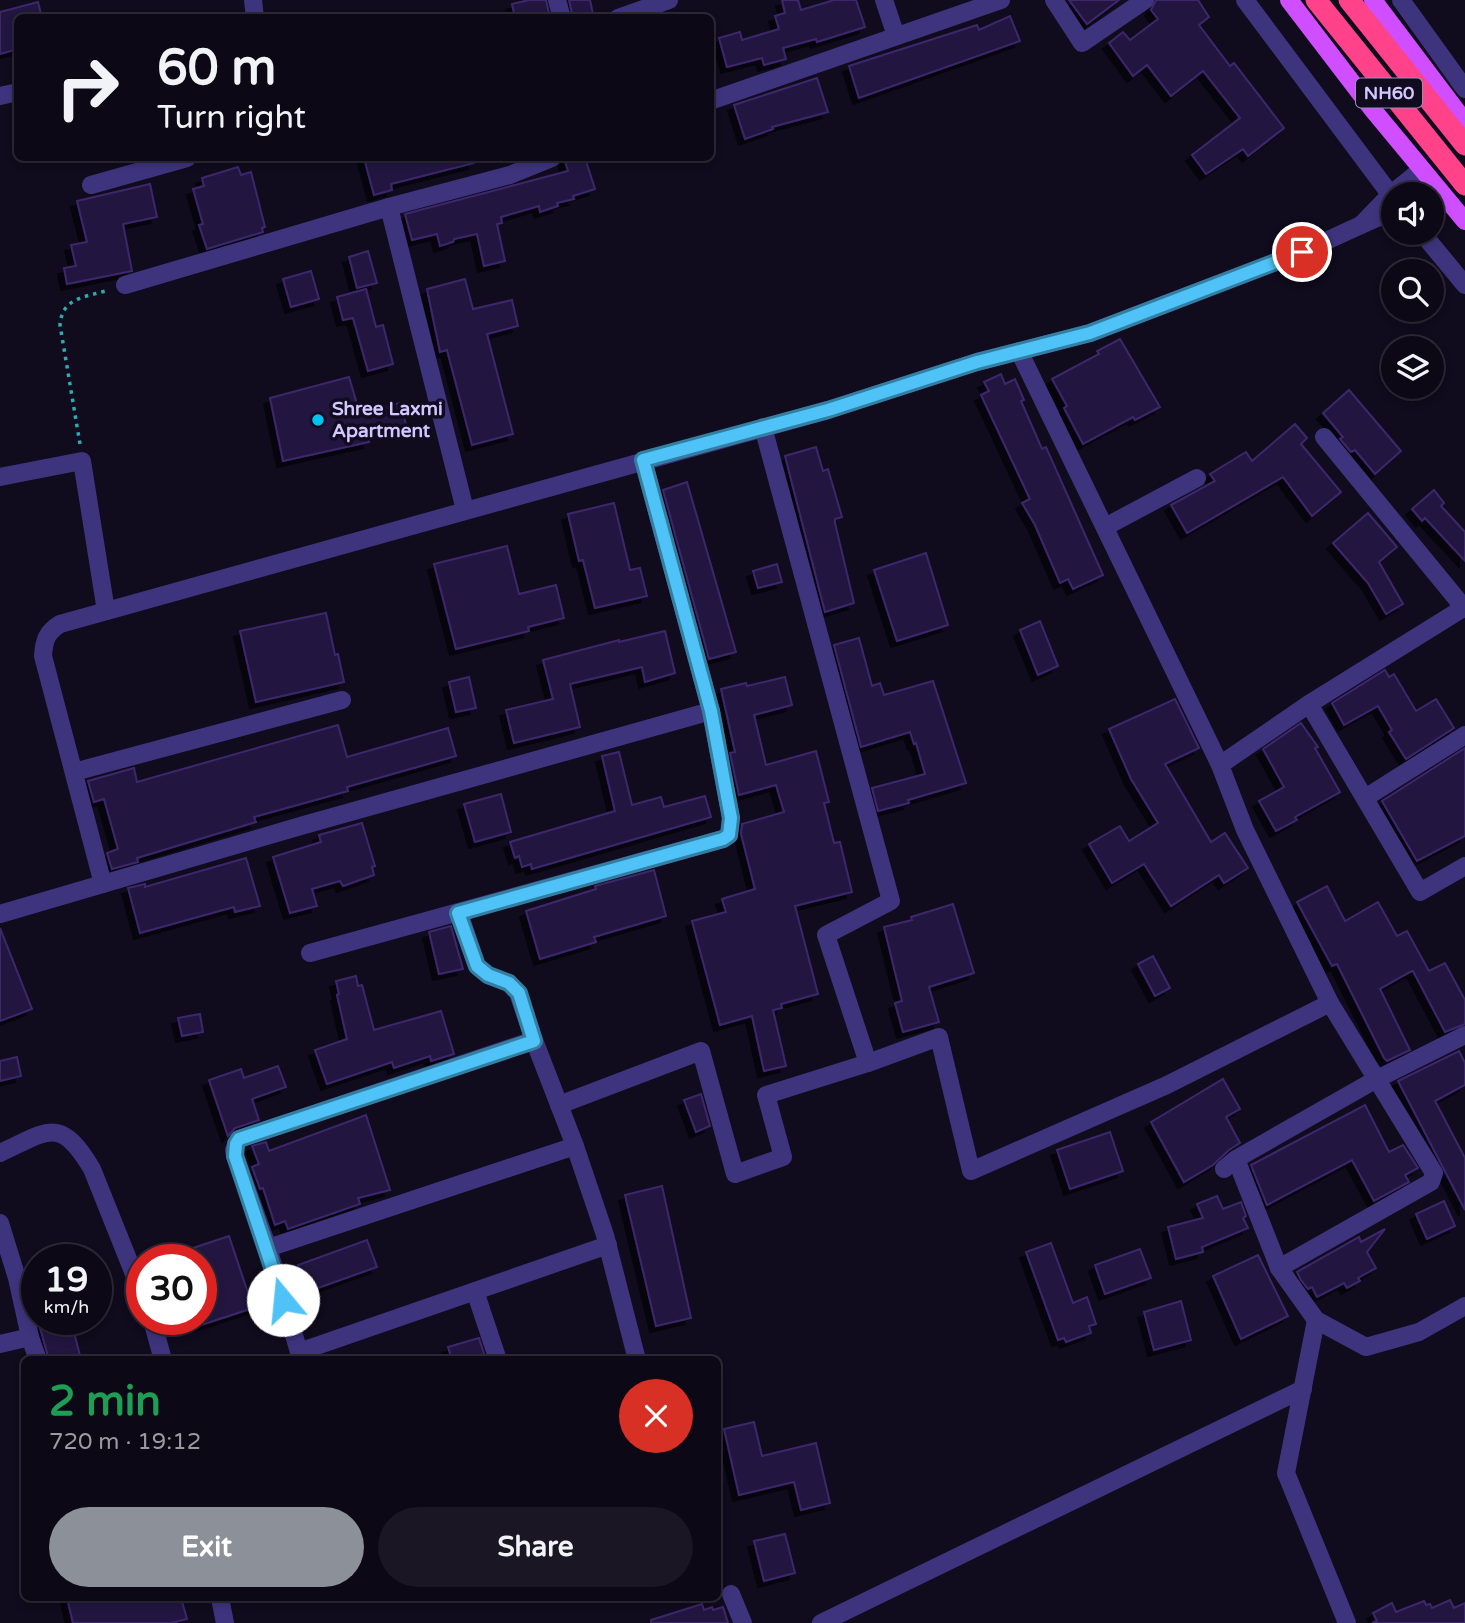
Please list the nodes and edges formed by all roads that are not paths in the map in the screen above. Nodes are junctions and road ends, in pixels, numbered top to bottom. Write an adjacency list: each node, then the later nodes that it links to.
1 (669, 0): 12 (street)
2 (884, 0): 13 (street)
3 (1002, 0): 13 (street)
4 (1054, 0): 5 (street)
5 (1145, 0)
6 (1245, 0): 27 (street)
7 (1289, 0): 20 (main road)
8 (1316, 0): 26 (highway, NH60, bridge)
9 (1349, 0): 17 (highway, NH60)
10 (1373, 0): 16 (main road)
11 (1401, 0): 14 (street)
12 (629, 14)
13 (896, 36): 15 (street)
14 (1465, 89)
15 (714, 100)
16 (1465, 122)
17 (1465, 146): 20 (main road)
18 (176, 161): 25 (street)
19 (545, 161): 29 (street)
20 (1421, 170): 22 (street); 23 (main road)
21 (1465, 171): 24 (main road)
22 (1410, 182)
23 (1425, 182)
24 (1443, 182)
25 (91, 185)
26 (1465, 185)
27 (1381, 186)
28 (1444, 204): 31 (main road)
29 (389, 207): 33 (street); 41 (street)
30 (1381, 210): 35 (street)
31 (1465, 221)
32 (1432, 245): 34 (street)
33 (125, 285)
34 (1465, 285)
35 (1019, 351): 36 (street); 42 (street)
36 (763, 427): 38 (street); 60 (street)
37 (1324, 437): 43 (street)
38 (643, 460): 41 (street); 47 (street)
39 (0, 477): 44 (street)
40 (1196, 478): 42 (street)
41 (465, 510): 44 (street)
42 (1105, 527): 49 (street)
43 (1465, 608): 46 (street)
44 (106, 611): 50 (street)
45 (342, 700): 50 (street)
46 (1309, 704): 49 (street); 51 (street)
47 (711, 711): 53 (street); 54 (street)
48 (1465, 735): 51 (street)
49 (1220, 765): 57 (street)
50 (74, 772): 53 (street)
51 (1365, 798): 52 (street)
52 (1465, 866)
53 (103, 884): 55 (street)
54 (458, 913): 56 (street); 59 (street)
55 (0, 914)
56 (310, 953)
57 (1330, 1003): 60 (street); 61 (street)
58 (1465, 1035): 61 (street)
59 (534, 1041): 62 (street); 67 (street)
60 (868, 1063): 62 (street)
61 (1375, 1080): 69 (street); 69 (street)
62 (559, 1105): 63 (street)
63 (575, 1146): 66 (street); 67 (street)
64 (0, 1153): 68 (street)
65 (0, 1223): 74 (street)
66 (608, 1245): 70 (street); 80 (street)
67 (268, 1248): 78 (street)
68 (126, 1252)
69 (1279, 1268): 72 (street)
70 (475, 1292): 78 (street); 79 (street)
71 (1465, 1306): 72 (street)
72 (1316, 1320): 81 (street)
73 (156, 1335): 77 (street)
74 (30, 1337): 75 (street); 76 (street)
75 (0, 1344)
76 (37, 1356)
77 (162, 1356)
78 (300, 1356)
79 (497, 1356)
80 (636, 1356)
81 (1303, 1389): 86 (street); 87 (street)
82 (731, 1594): 85 (street)
83 (221, 1601): 84 (street)
84 (225, 1623)
85 (743, 1623)
86 (821, 1623)
87 (1347, 1623)

